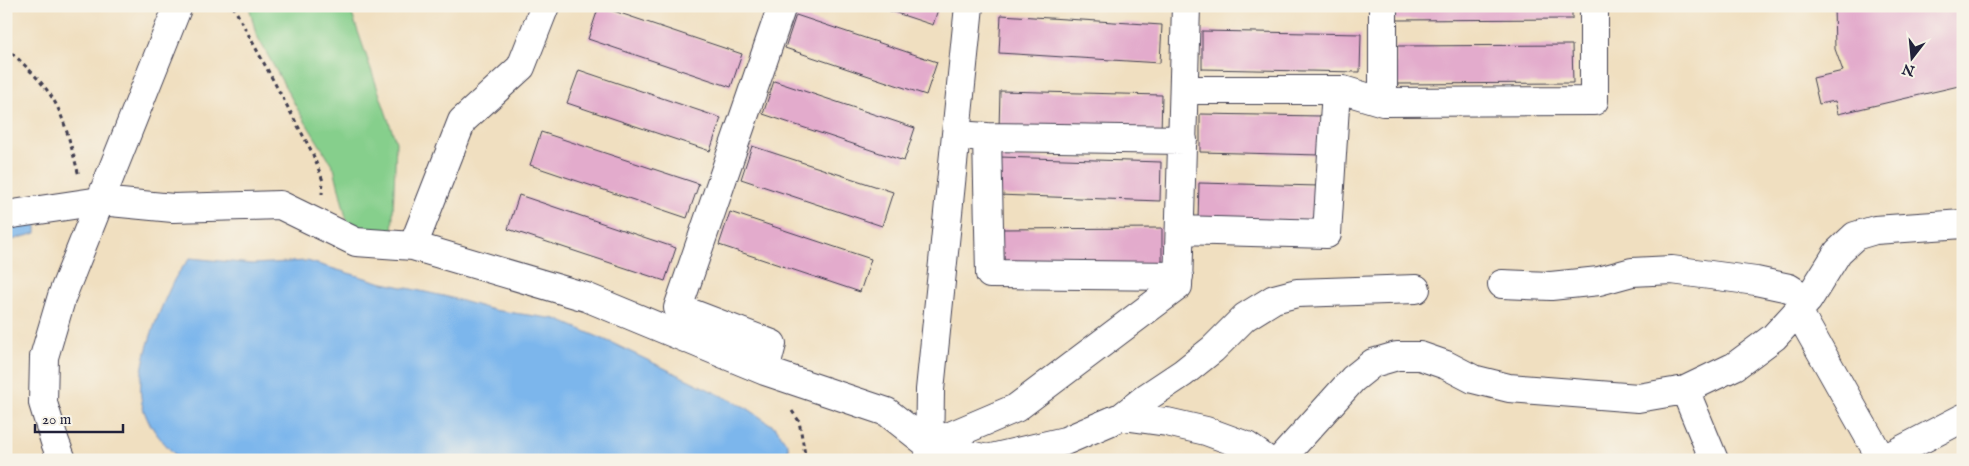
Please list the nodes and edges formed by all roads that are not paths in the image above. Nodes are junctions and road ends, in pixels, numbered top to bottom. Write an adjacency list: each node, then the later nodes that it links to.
1 (178, 6): 14 (street)
2 (544, 6): 18 (street)
3 (782, 6): 23 (street)
4 (969, 6): 11 (street)
5 (1186, 6): 8 (street)
6 (1383, 6): 10 (street)
7 (1594, 6): 10 (street)
8 (1185, 90): 9 (street); 13 (street)
9 (1336, 90): 10 (street); 17 (street)
10 (1383, 102)
11 (956, 135): 12 (street); 27 (street)
12 (987, 137): 13 (street); 19 (street)
13 (1184, 140): 17 (street)
14 (100, 201): 15 (street); 18 (street); 28 (street)
15 (6, 215)
16 (1963, 224): 22 (street)
17 (1180, 230): 19 (street)
18 (413, 246): 23 (street)
19 (1179, 276): 27 (street)
20 (1502, 284): 22 (street)
21 (1416, 289): 25 (street)
22 (1803, 306): 24 (street); 32 (street)
23 (765, 371): 27 (street)
24 (1685, 390): 30 (street); 31 (street)
25 (1123, 416): 27 (street); 29 (street)
26 (1963, 418): 32 (street)
27 (935, 455)
28 (62, 460)
29 (1267, 460)
30 (1280, 460)
31 (1714, 460)
32 (1882, 460)

